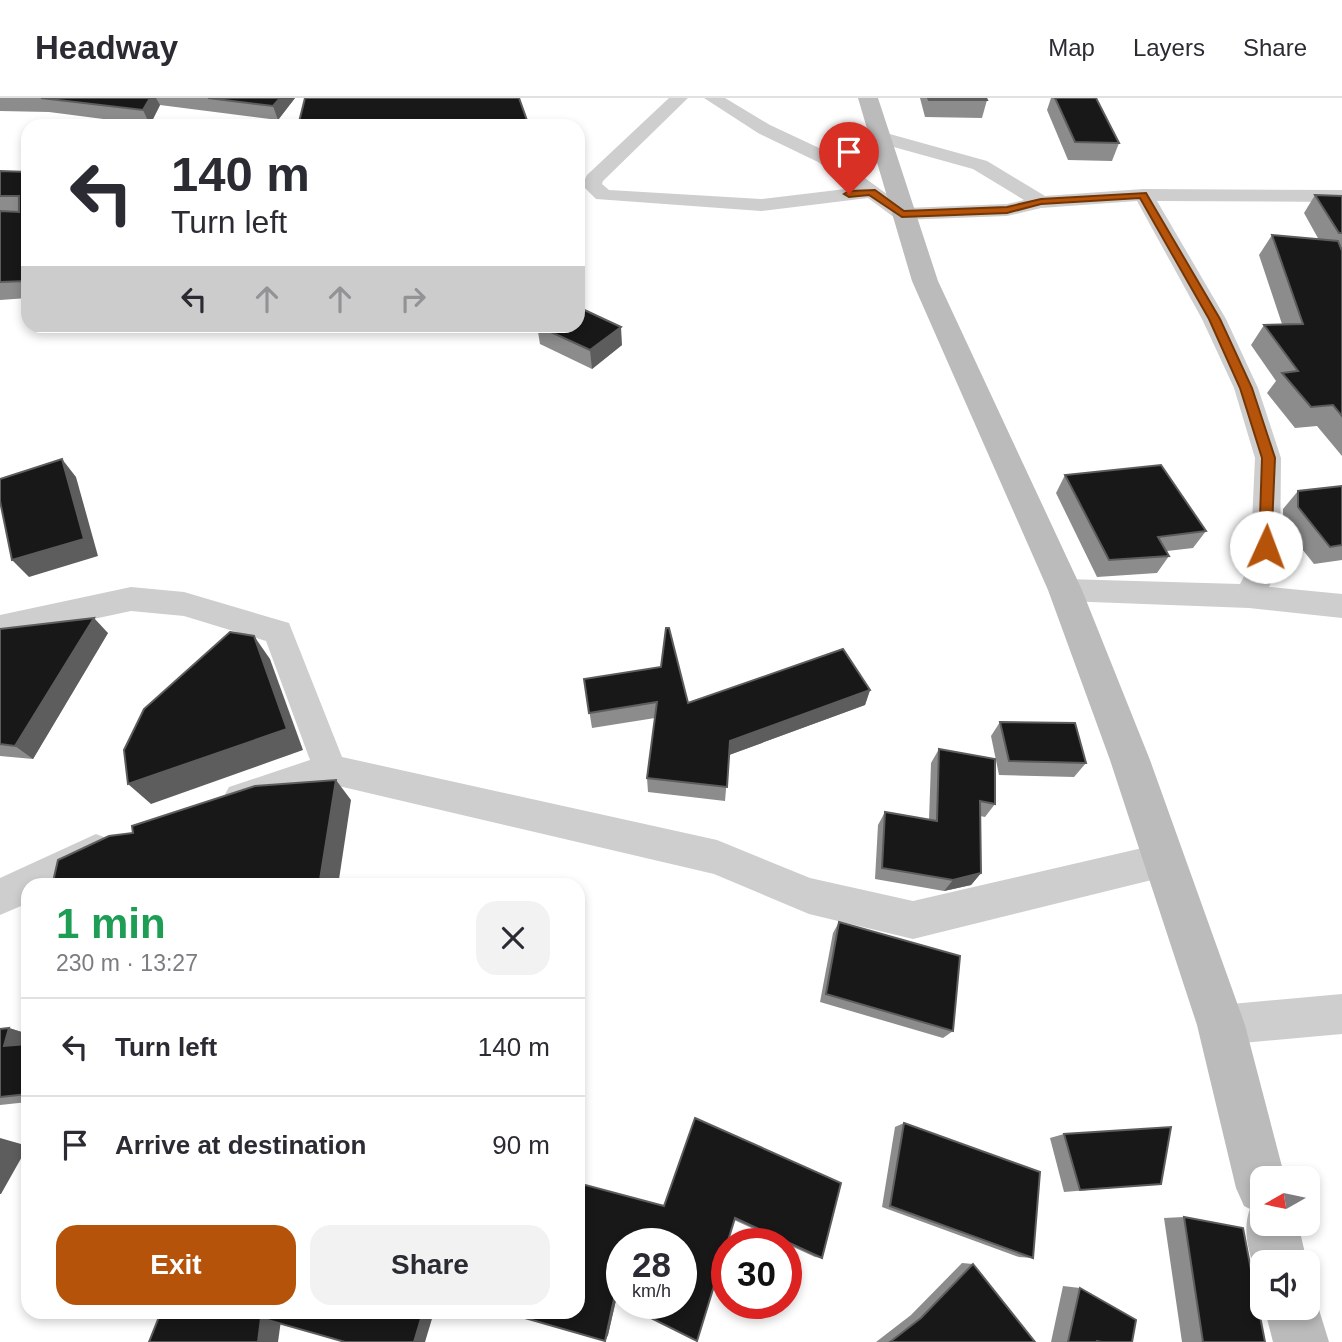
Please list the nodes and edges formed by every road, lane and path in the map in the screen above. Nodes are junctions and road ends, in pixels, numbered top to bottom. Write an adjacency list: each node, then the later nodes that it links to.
1 (678, 98): 5 (street)
2 (713, 98): 5 (street)
3 (868, 98): 4 (main road)
4 (878, 137): 8 (street); 9 (main road)
5 (871, 192): 9 (street)
6 (1143, 195): 7 (street); 8 (street); 11 (street)
7 (1342, 196)
8 (1041, 202): 9 (street)
9 (902, 214): 10 (main road)
10 (1065, 590): 11 (street); 17 (main road)
11 (1249, 596): 12 (street)
12 (1341, 607)
13 (0, 627): 14 (street)
14 (330, 769): 15 (street); 17 (street)
15 (215, 806)
16 (126, 837): 18 (street)
17 (1164, 860): 22 (main road)
18 (40, 878)
19 (21, 887): 20 (street)
20 (0, 897)
21 (1342, 1014): 22 (street)
22 (1221, 1025): 23 (main road)
23 (1256, 1166)
24 (1295, 1320): 25 (main road)
25 (1301, 1342)

